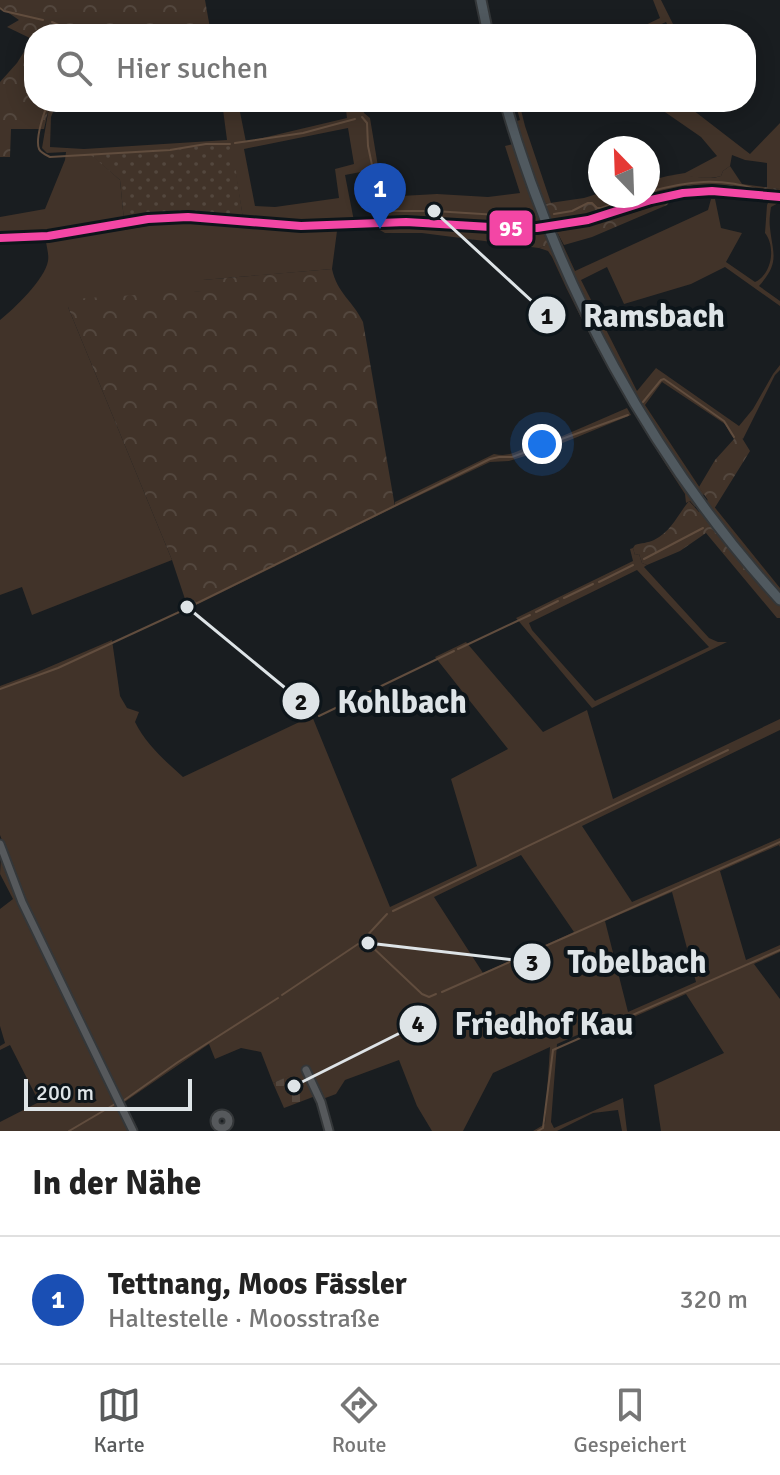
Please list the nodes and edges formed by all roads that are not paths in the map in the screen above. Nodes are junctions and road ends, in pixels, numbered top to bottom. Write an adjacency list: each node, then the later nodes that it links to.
1 (481, 0): 2 (main road)
2 (486, 24)
3 (508, 112): 6 (main road)
4 (780, 197): 5 (street, bridge)
5 (0, 238)
6 (780, 600)
7 (0, 844): 9 (street)
8 (306, 1070): 10 (street)
9 (133, 1131)
10 (329, 1131)

